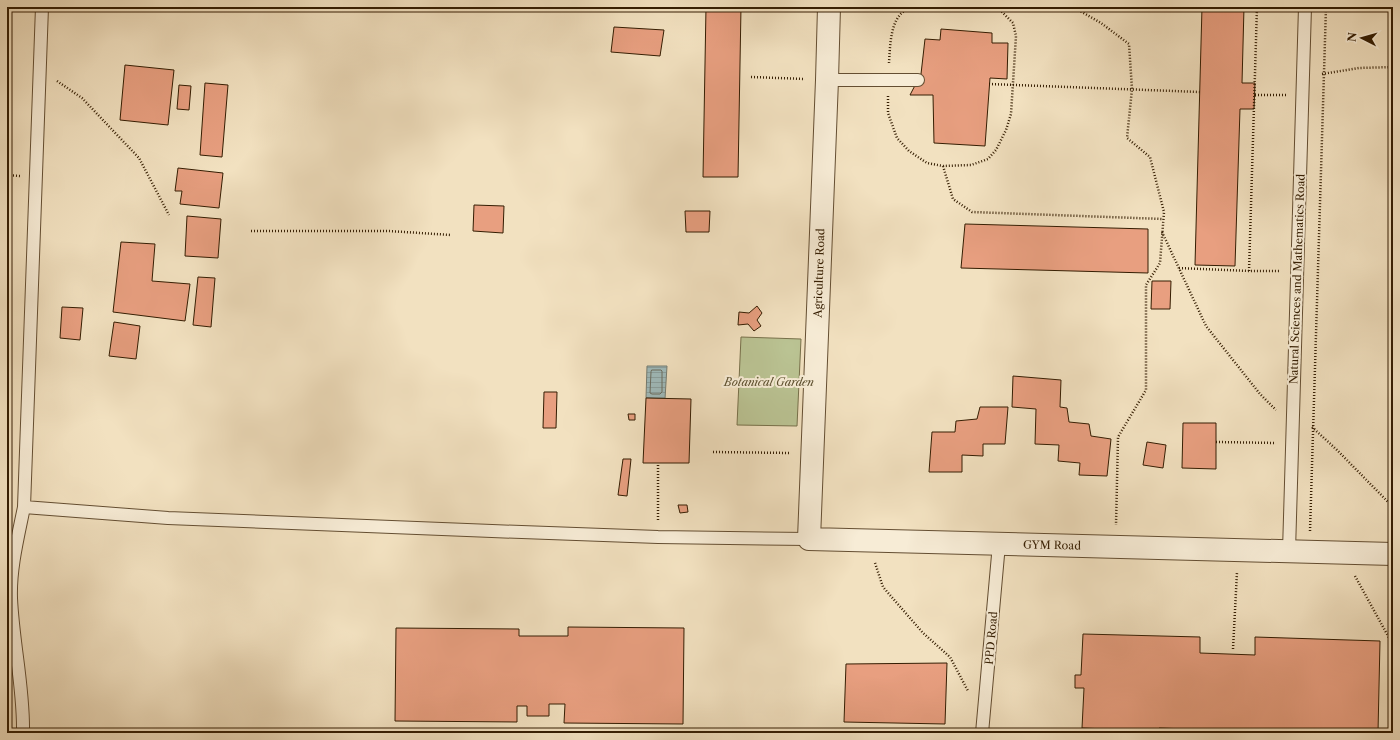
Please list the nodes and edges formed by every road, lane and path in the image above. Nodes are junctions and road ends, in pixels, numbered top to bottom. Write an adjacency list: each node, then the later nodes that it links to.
1 (42, 7): 10 (lane)
2 (829, 7): 13 (street, Agriculture Road)
3 (914, 7): 15 (path)
4 (993, 7): 17 (path)
5 (1073, 7): 18 (path)
6 (1257, 7): 20 (path)
7 (1305, 7): 21 (lane, Natural Sciences and Mathematics Road)
8 (1326, 7): 11 (path)
9 (1393, 67): 11 (path)
10 (40, 70): 23 (path); 38 (lane)
11 (1323, 73): 21 (path); 32 (path)
12 (751, 77): 13 (path)
13 (828, 80): 15 (lane); 36 (street, Agriculture Road)
14 (918, 80): 15 (lane)
15 (888, 81): 22 (path)
16 (989, 84): 17 (path)
17 (1014, 84): 18 (path); 22 (path)
18 (1132, 89): 19 (path); 24 (path)
19 (1200, 92)
20 (1255, 95): 21 (path); 29 (path)
21 (1302, 95): 31 (lane, Natural Sciences and Mathematics Road)
22 (943, 166): 24 (path)
23 (169, 215)
24 (1163, 219): 26 (path)
25 (251, 230): 27 (path)
26 (1162, 232): 28 (path); 40 (path)
27 (452, 235)
28 (1179, 268): 29 (path); 31 (path)
29 (1249, 271): 30 (path)
30 (1283, 271)
31 (1292, 421): 32 (path); 47 (lane, Natural Sciences and Mathematics Road)
32 (1313, 427): 39 (path); 41 (path)
33 (1216, 442): 34 (path)
34 (1277, 443)
35 (713, 452): 36 (path)
36 (812, 453): 43 (street, Agriculture Road)
37 (658, 463): 42 (path)
38 (24, 507): 42 (lane, GYM Road); 53 (lane)
39 (1393, 507)
40 (1116, 530)
41 (1310, 536)
42 (658, 537): 43 (lane, GYM Road)
43 (809, 539): 44 (street, GYM Road)
44 (868, 540): 45 (street, GYM Road); 52 (path)
45 (999, 544): 46 (street, GYM Road); 52 (lane, PPD Road)
46 (1239, 550): 47 (street, GYM Road); 51 (path)
47 (1289, 551): 48 (street, GYM Road)
48 (1345, 553): 49 (street, GYM Road); 50 (path)
49 (1393, 554)
50 (1393, 645)
51 (1233, 649)
52 (983, 721): 54 (lane, PPD Road)
53 (23, 733)
54 (982, 733)

